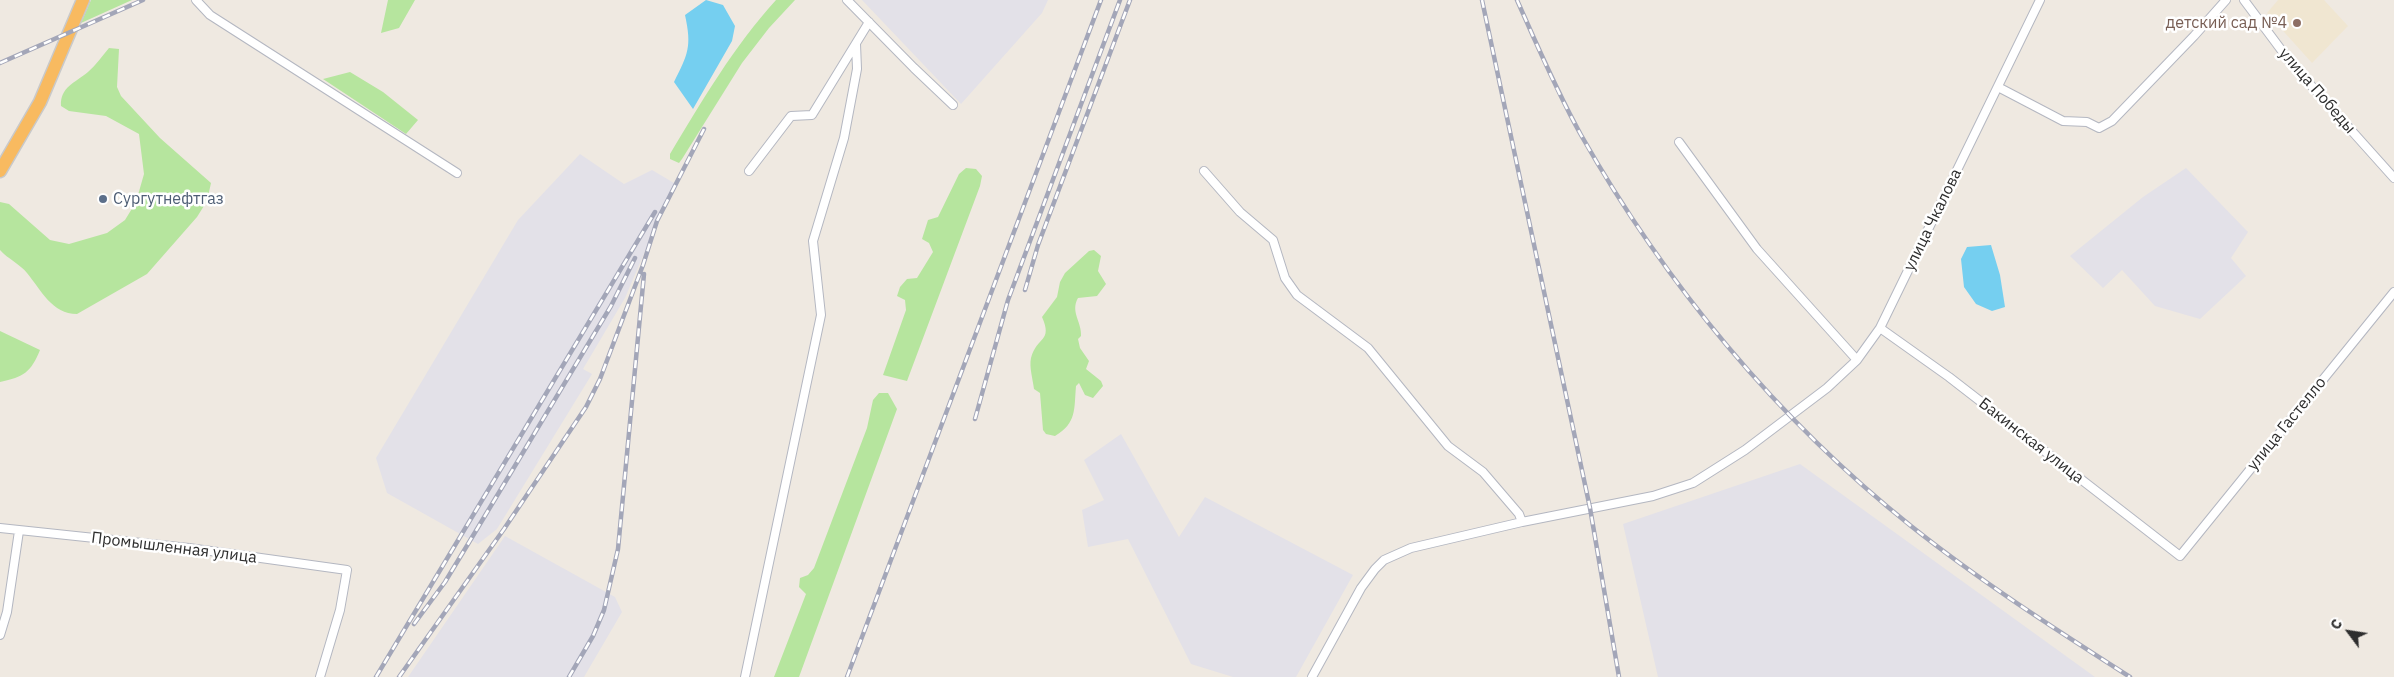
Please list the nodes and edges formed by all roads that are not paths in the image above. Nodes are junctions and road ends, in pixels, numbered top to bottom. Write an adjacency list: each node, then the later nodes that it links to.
1 (83, 0): 12 (highway)
2 (196, 0): 15 (street)
3 (848, 0): 7 (street)
4 (2040, 0): 9 (street, улица Чкалова)
5 (2226, 0): 9 (street)
6 (2244, 0): 16 (street, улица Победы)
7 (869, 22): 8 (street); 10 (street)
8 (856, 44): 13 (street); 26 (street)
9 (1998, 87): 18 (street, улица Чкалова)
10 (953, 105)
11 (1679, 142): 19 (street)
12 (0, 171)
13 (749, 171)
14 (1204, 171): 20 (street)
15 (457, 173)
16 (2394, 178)
17 (2394, 292): 23 (street, улица Гастелло)
18 (1880, 328): 19 (street, улица Чкалова); 23 (street, Бакинская улица)
19 (1857, 360): 20 (street, улица Чкалова)
20 (1522, 522): 27 (street, улица Чкалова)
21 (0, 528): 22 (street, Промышленная улица)
22 (19, 531): 24 (street); 25 (street, Промышленная улица)
23 (2180, 556)
24 (0, 635)
25 (318, 677)
26 (745, 677)
27 (1312, 677)

